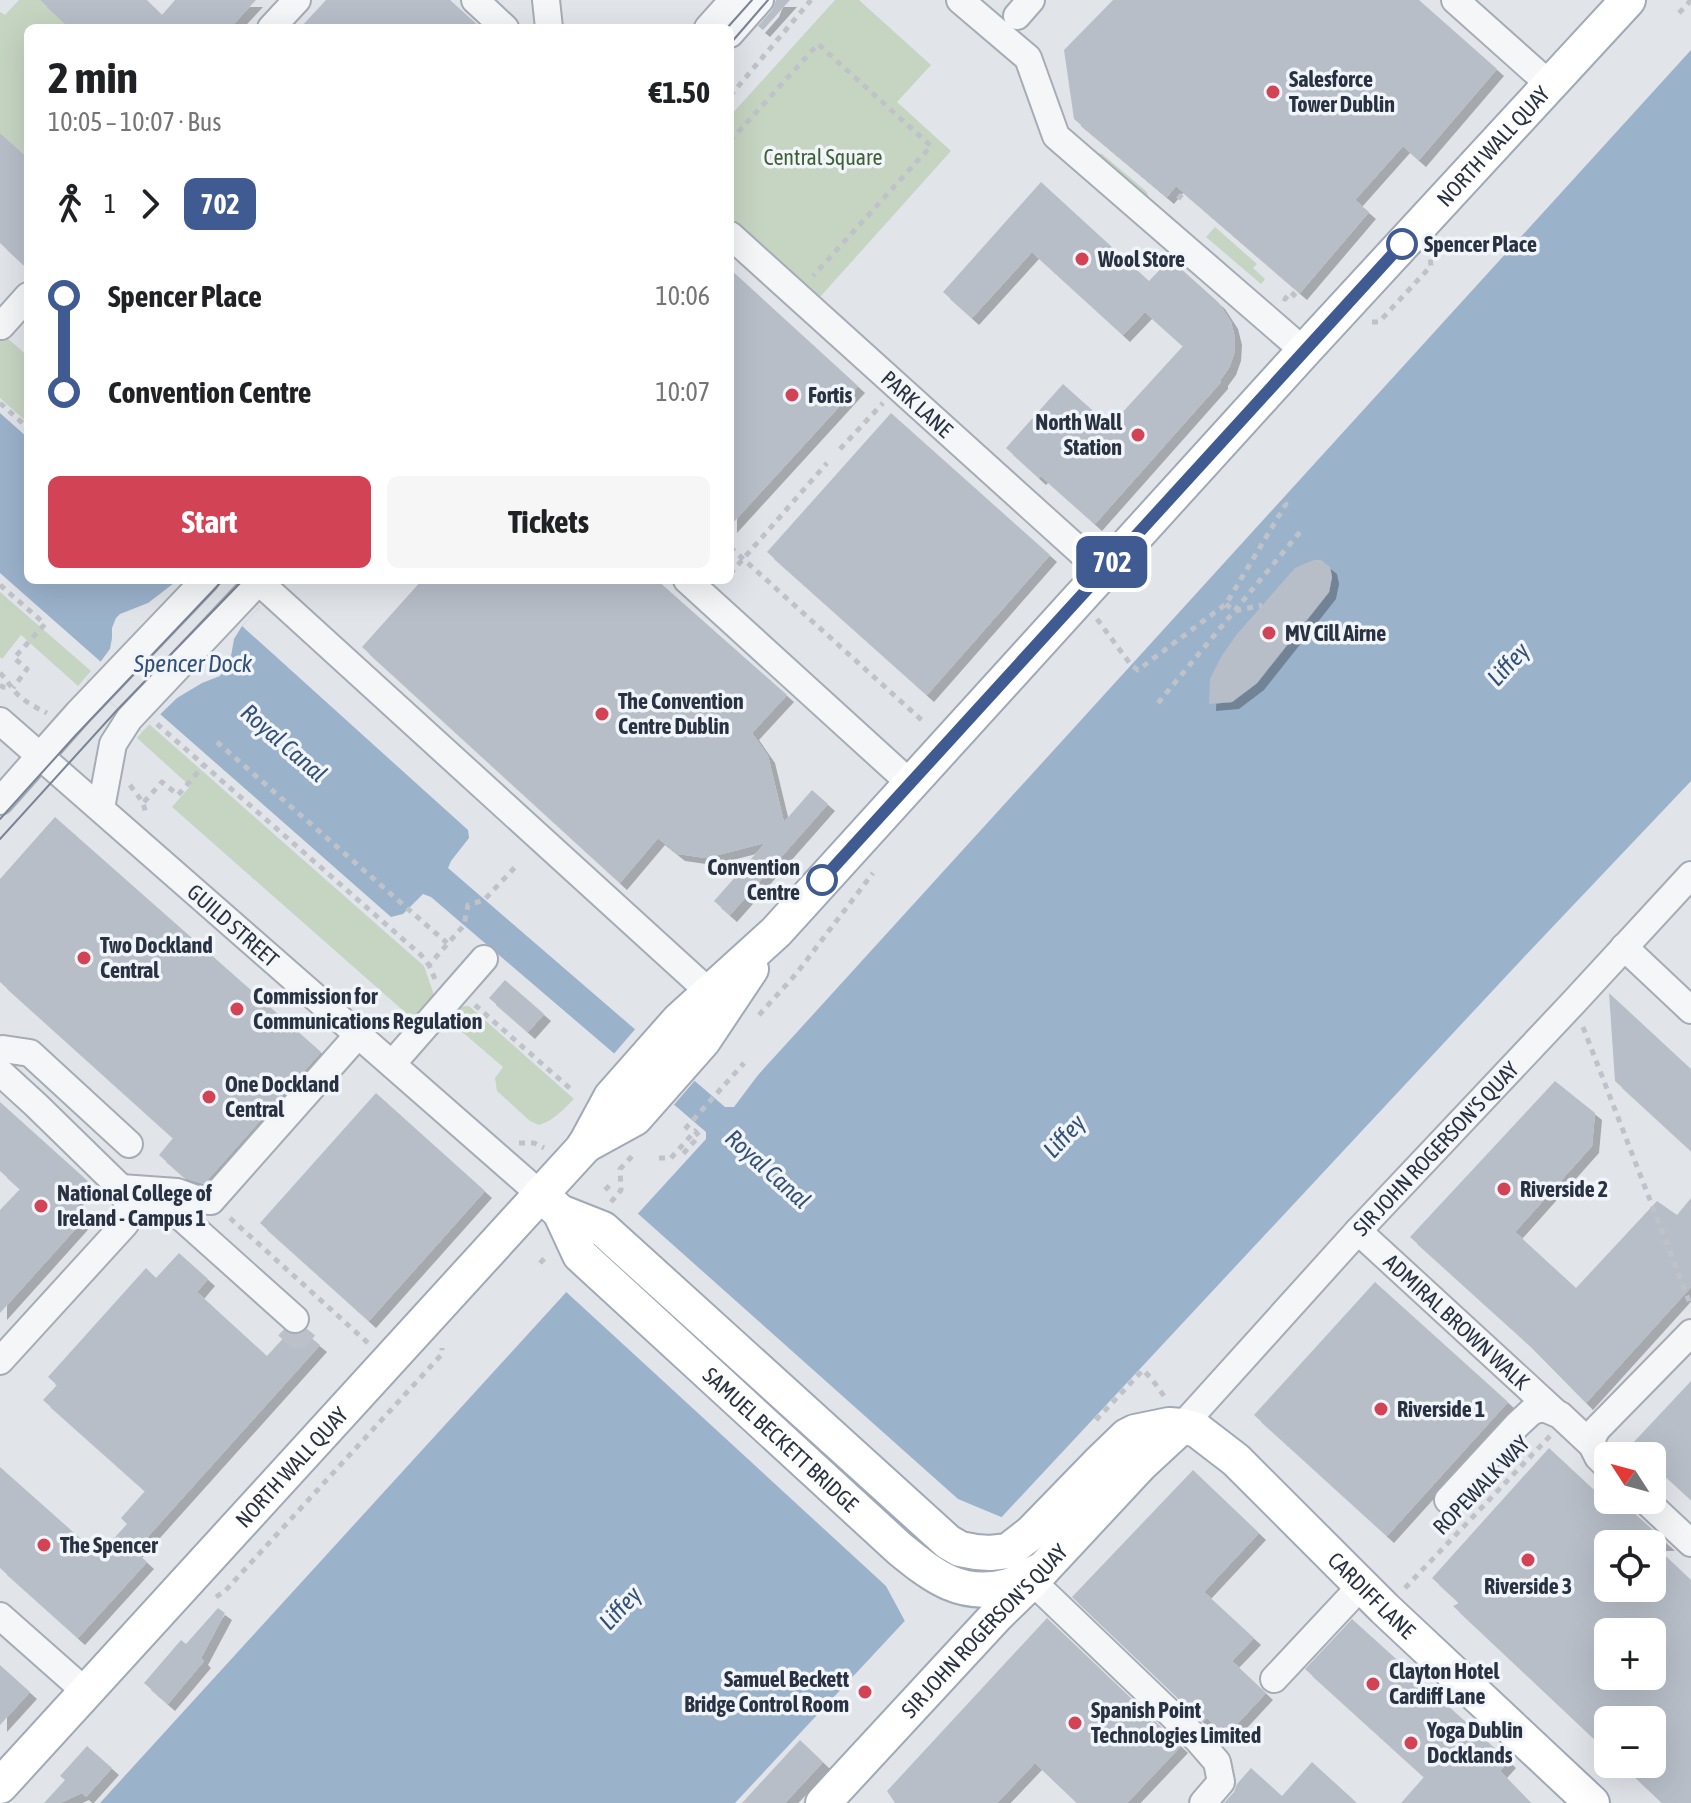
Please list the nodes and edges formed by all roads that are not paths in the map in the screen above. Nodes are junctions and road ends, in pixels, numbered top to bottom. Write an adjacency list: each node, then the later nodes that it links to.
1 (297, 0): 9 (street)
2 (475, 0): 10 (street)
3 (546, 0): 11 (street)
4 (733, 0): 12 (street)
5 (760, 0): 13 (street)
6 (960, 0): 18 (street)
7 (1455, 0): 14 (street)
8 (1628, 0): 14 (main road, NORTH WALL QUAY)
9 (275, 24)
10 (501, 24)
11 (549, 24)
12 (712, 24)
13 (734, 29)
14 (1549, 84): 18 (main road, NORTH WALL QUAY)
15 (734, 239): 19 (street, PARK LANE)
16 (24, 300): 17 (street)
17 (1, 326)
18 (1304, 351): 19 (main road, NORTH WALL QUAY)
19 (1103, 572): 25 (main road, NORTH WALL QUAY)
20 (201, 584): 24 (street)
21 (256, 584): 27 (street); 32 (street)
22 (691, 584): 25 (street)
23 (0, 721): 24 (street, GUILD STREET)
24 (40, 757): 26 (street); 27 (street, GUILD STREET)
25 (911, 784): 29 (main road, NORTH WALL QUAY)
26 (0, 801)
27 (101, 808): 35 (street, GUILD STREET)
28 (1691, 875): 30 (street, SIR JOHN ROGERSON'S QUAY)
29 (776, 932): 32 (main road, NORTH WALL QUAY); 34 (main road, NORTH WALL QUAY)
30 (1624, 947): 33 (street); 42 (street, SIR JOHN ROGERSON'S QUAY)
31 (484, 959): 37 (street)
32 (708, 991): 34 (main road, NORTH WALL QUAY)
33 (1691, 1010)
34 (691, 1030): 41 (main road, NORTH WALL QUAY)
35 (358, 1035): 37 (street, GUILD STREET); 40 (street)
36 (0, 1051): 39 (street)
37 (392, 1064): 41 (street, GUILD STREET)
38 (0, 1072): 40 (street)
39 (129, 1144)
40 (125, 1198): 43 (street); 45 (street)
41 (550, 1203): 53 (main road, SAMUEL BECKETT BRIDGE); 54 (main road, SAMUEL BECKETT BRIDGE); 58 (main road, NORTH WALL QUAY)
42 (1358, 1231): 46 (street, SIR JOHN ROGERSON'S QUAY); 47 (street, ADMIRAL BROWN WALK)
43 (291, 1323)
44 (1691, 1333): 48 (street)
45 (0, 1361)
46 (1174, 1412): 53 (main road, SIR JOHN ROGERSON'S QUAY); 54 (main road, SIR JOHN ROGERSON'S QUAY); 55 (main road, CARDIFF LANE)
47 (1560, 1416): 48 (street, ADMIRAL BROWN WALK); 50 (street)
48 (1592, 1445): 49 (street, ADMIRAL BROWN WALK)
49 (1594, 1449)
50 (1448, 1500)
51 (1660, 1514): 52 (street)
52 (1691, 1543)
53 (976, 1552)
54 (1037, 1576): 60 (main road, SIR JOHN ROGERSON'S QUAY); 61 (street)
55 (1362, 1585): 57 (street); 62 (main road, CARDIFF LANE)
56 (0, 1616): 58 (street)
57 (1274, 1679)
58 (86, 1692): 59 (main road, NORTH WALL QUAY)
59 (0, 1786)
60 (823, 1803)
61 (1203, 1803)
62 (1592, 1803)

